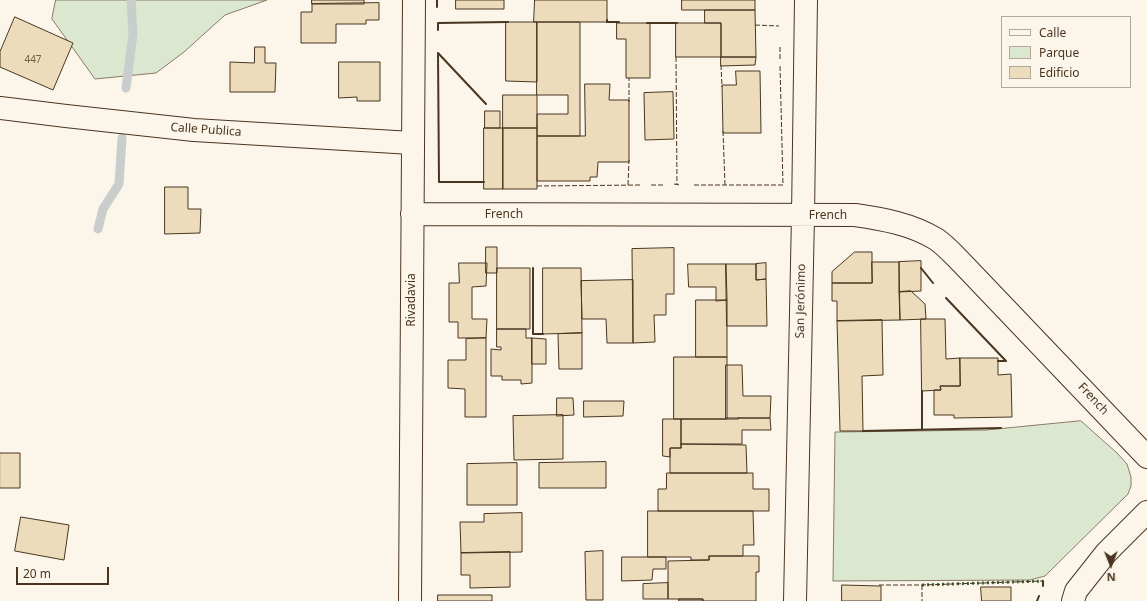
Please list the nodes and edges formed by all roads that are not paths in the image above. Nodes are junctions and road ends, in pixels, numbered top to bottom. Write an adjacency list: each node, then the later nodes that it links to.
1 (414, 0): 4 (street, Rivadavia)
2 (806, 0): 6 (street, San Jerónimo)
3 (0, 108): 4 (street, Calle Publica)
4 (412, 143): 5 (street, Rivadavia)
5 (412, 214): 6 (street, French); 9 (street, Rivadavia)
6 (803, 216): 7 (street, French); 10 (street, San Jerónimo)
7 (1147, 457)
8 (1147, 512): 11 (street)
9 (410, 601)
10 (795, 601)
11 (1073, 601)

